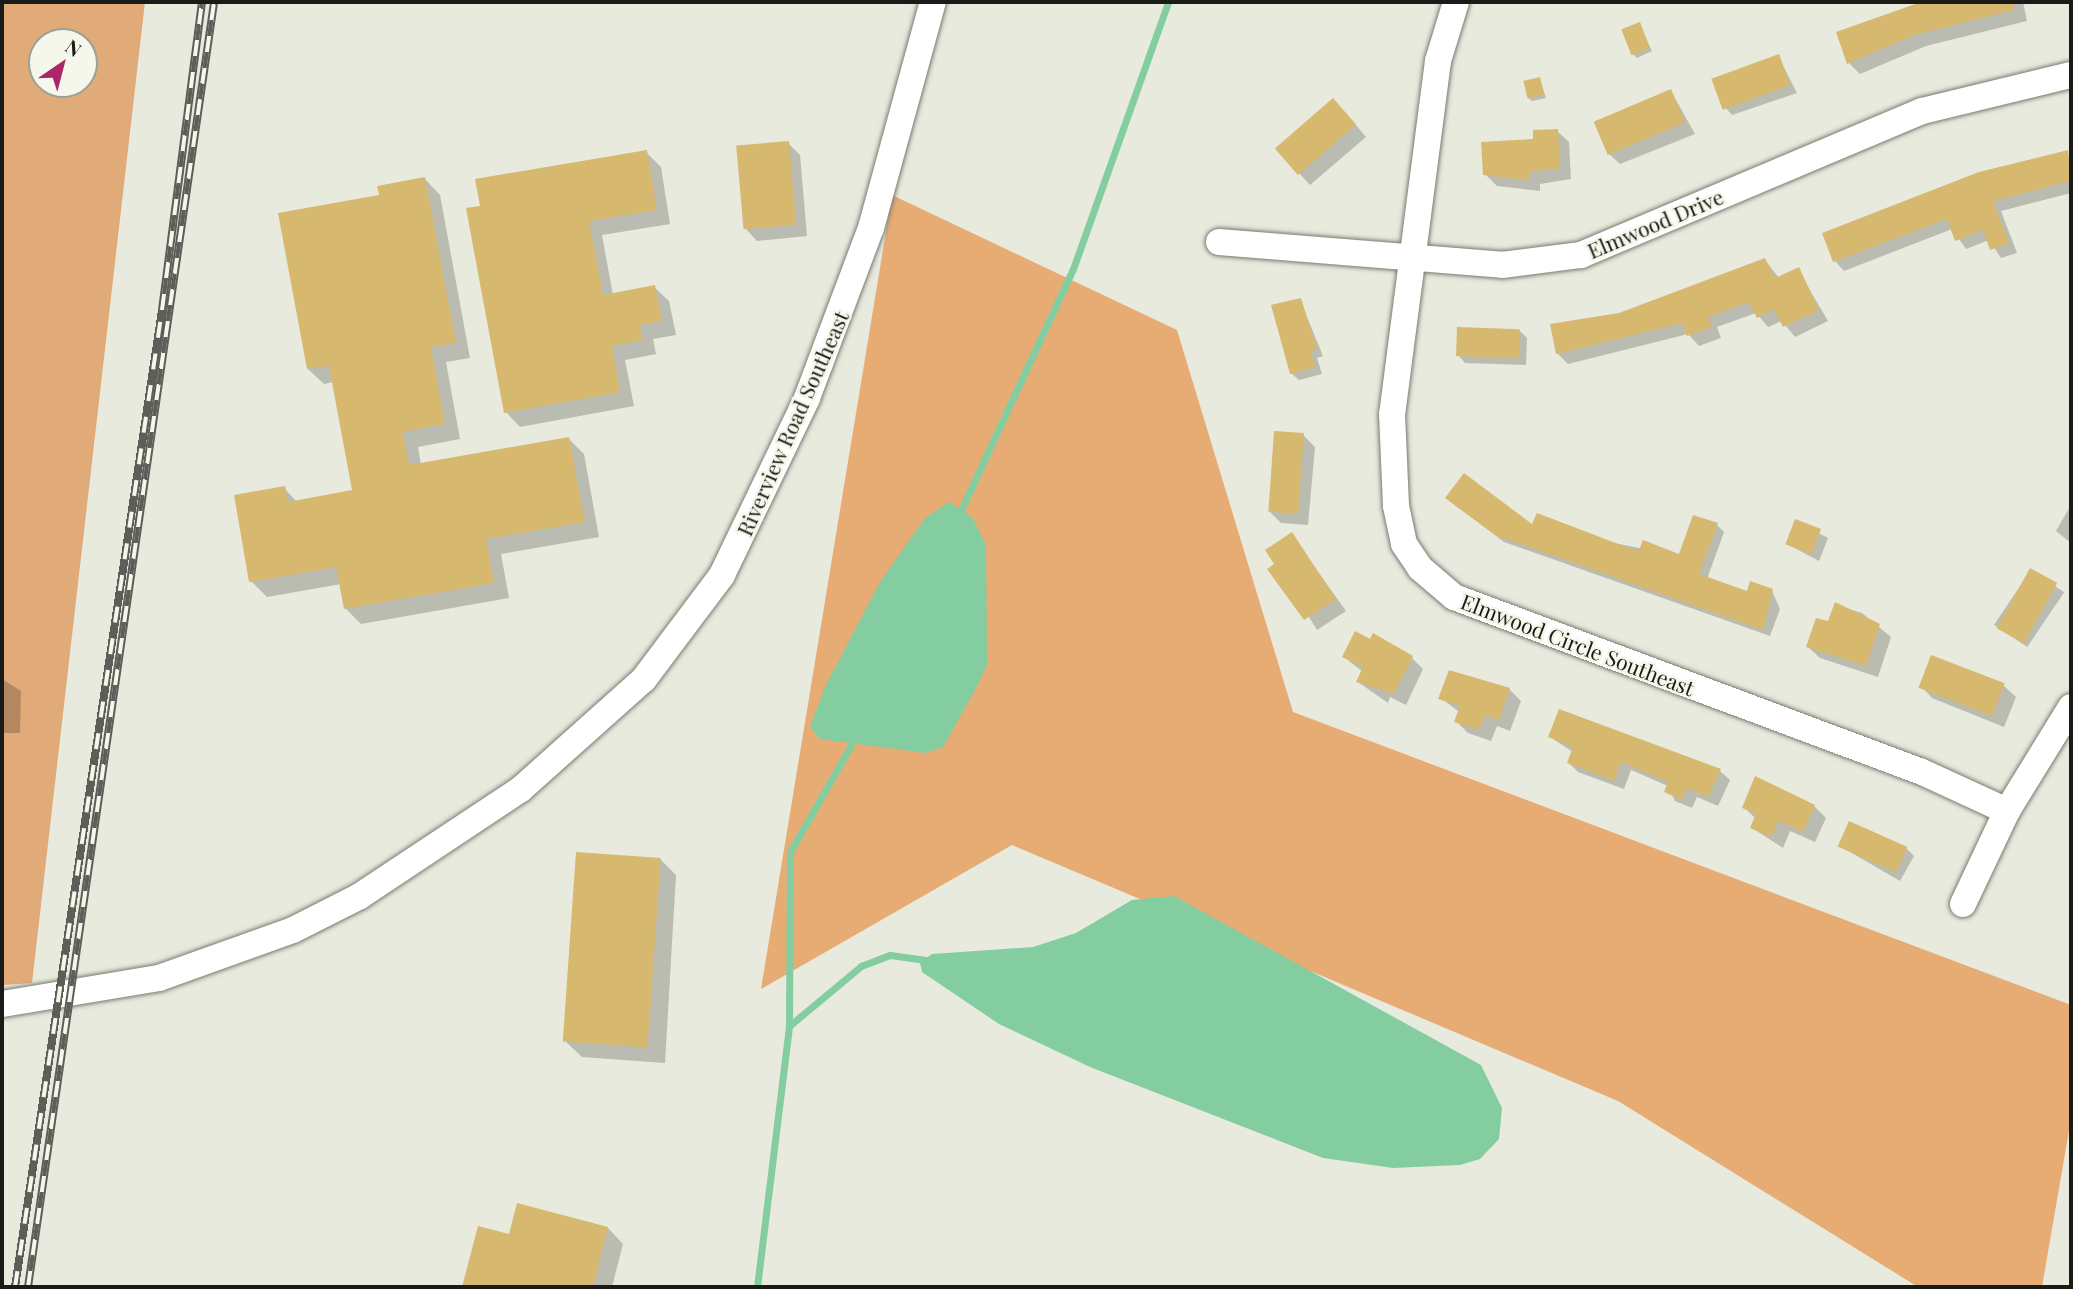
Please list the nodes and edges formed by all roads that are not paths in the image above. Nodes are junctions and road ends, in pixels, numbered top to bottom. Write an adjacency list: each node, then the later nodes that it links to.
1 (933, 2): 9 (street, Riverview Road Southeast)
2 (1456, 2): 5 (street, Elmwood Circle Southeast)
3 (2071, 75): 5 (street, Elmwood Drive)
4 (1219, 242): 5 (street, Elmwood Drive)
5 (1410, 258): 7 (street, Elmwood Circle Southeast)
6 (2071, 707): 7 (street)
7 (2007, 811): 8 (street)
8 (1963, 904)
9 (2, 1004)

